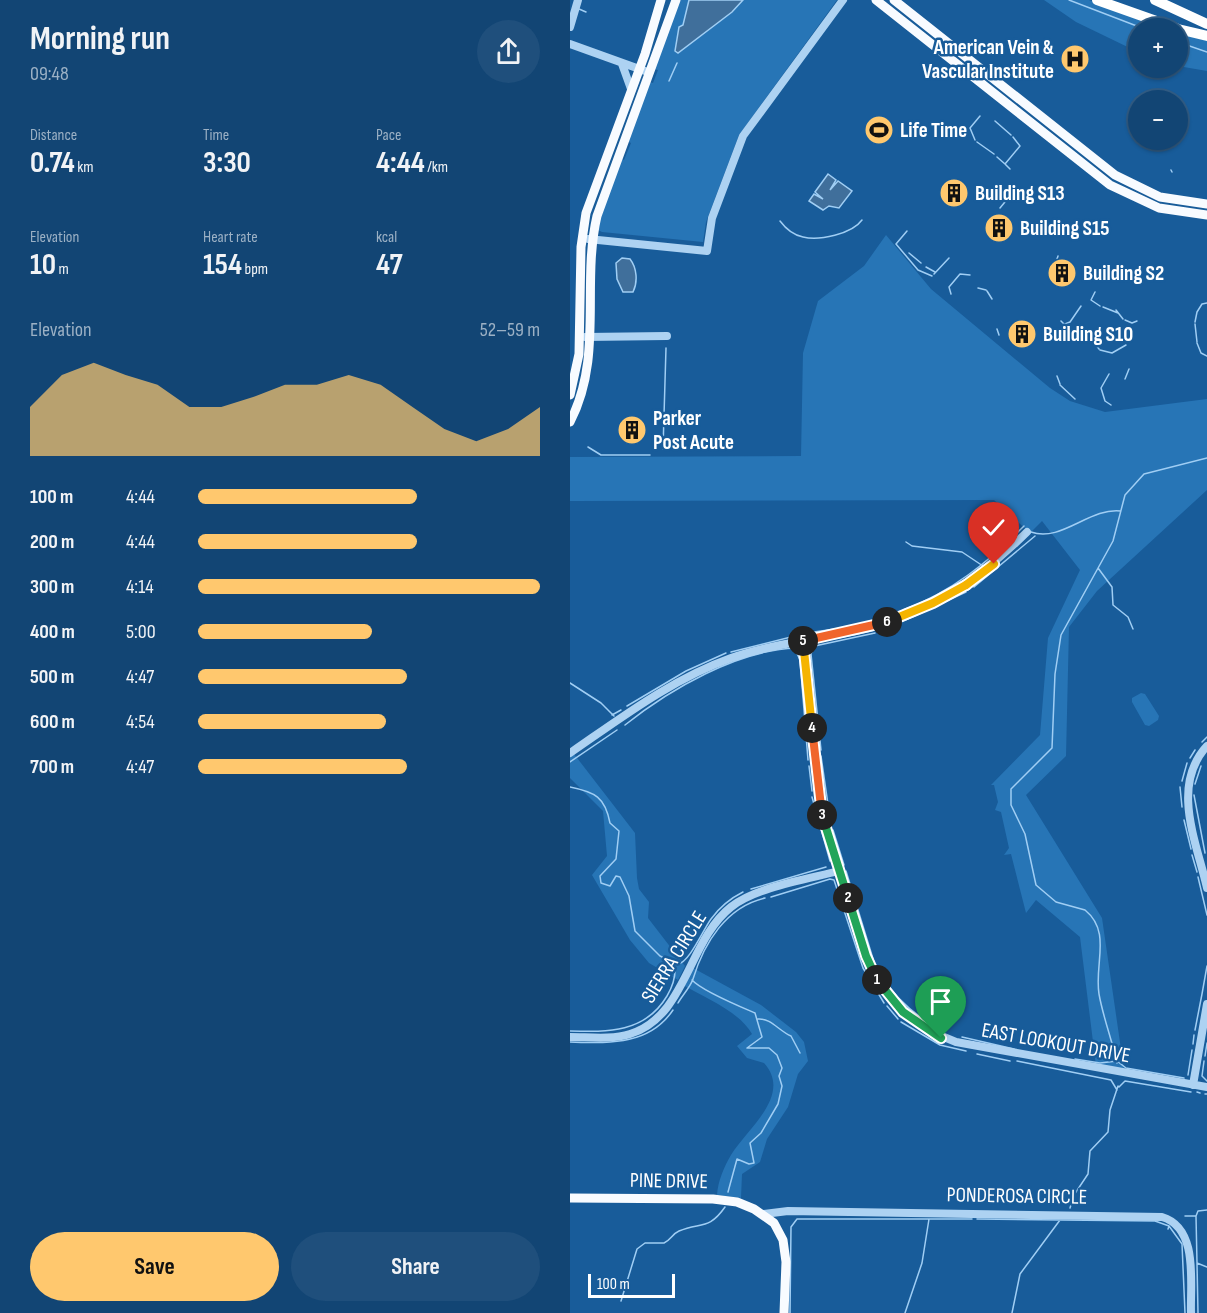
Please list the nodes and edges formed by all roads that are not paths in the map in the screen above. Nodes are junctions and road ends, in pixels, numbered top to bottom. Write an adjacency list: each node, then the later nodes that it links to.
1 (578, 0): 12 (street)
2 (656, 0): 14 (main road)
3 (661, 0): 14 (main road)
4 (676, 0): 19 (main road)
5 (843, 0): 26 (street)
6 (876, 0): 24 (main road)
7 (894, 0): 23 (main road)
8 (1097, 0): 10 (highway)
9 (1155, 0): 11 (highway)
10 (1147, 18)
11 (1207, 24)
12 (570, 27)
13 (1188, 32): 15 (highway)
14 (651, 34): 18 (main road)
15 (1207, 36)
16 (570, 44): 17 (street)
17 (622, 64): 18 (street); 20 (street)
18 (639, 69): 19 (street); 20 (main road)
19 (649, 72): 22 (main road)
20 (631, 89): 21 (main road)
21 (610, 146): 22 (street); 25 (main road)
22 (620, 150): 26 (main road)
23 (1207, 204)
24 (1207, 215)
25 (582, 239): 26 (street); 29 (main road)
26 (592, 239): 27 (main road)
27 (591, 336): 28 (street); 29 (street); 31 (main road)
28 (667, 336)
29 (580, 337): 30 (main road)
30 (570, 395)
31 (570, 422)
32 (1027, 532): 33 (street)
33 (803, 640): 35 (street); 36 (street, EAST LOOKOUT DRIVE)
34 (1207, 746): 37 (street)
35 (570, 753)
36 (839, 871): 39 (street, SIERRA CIRCLE); 40 (street, EAST LOOKOUT DRIVE)
37 (1207, 888)
38 (1207, 1004): 40 (street)
39 (570, 1037)
40 (1193, 1085): 41 (street, EAST LOOKOUT DRIVE)
41 (1207, 1087)
42 (570, 1198): 43 (main road, PINE DRIVE)
43 (764, 1214): 44 (main road); 45 (street, PONDEROSA CIRCLE)
44 (784, 1313)
45 (1191, 1313)

